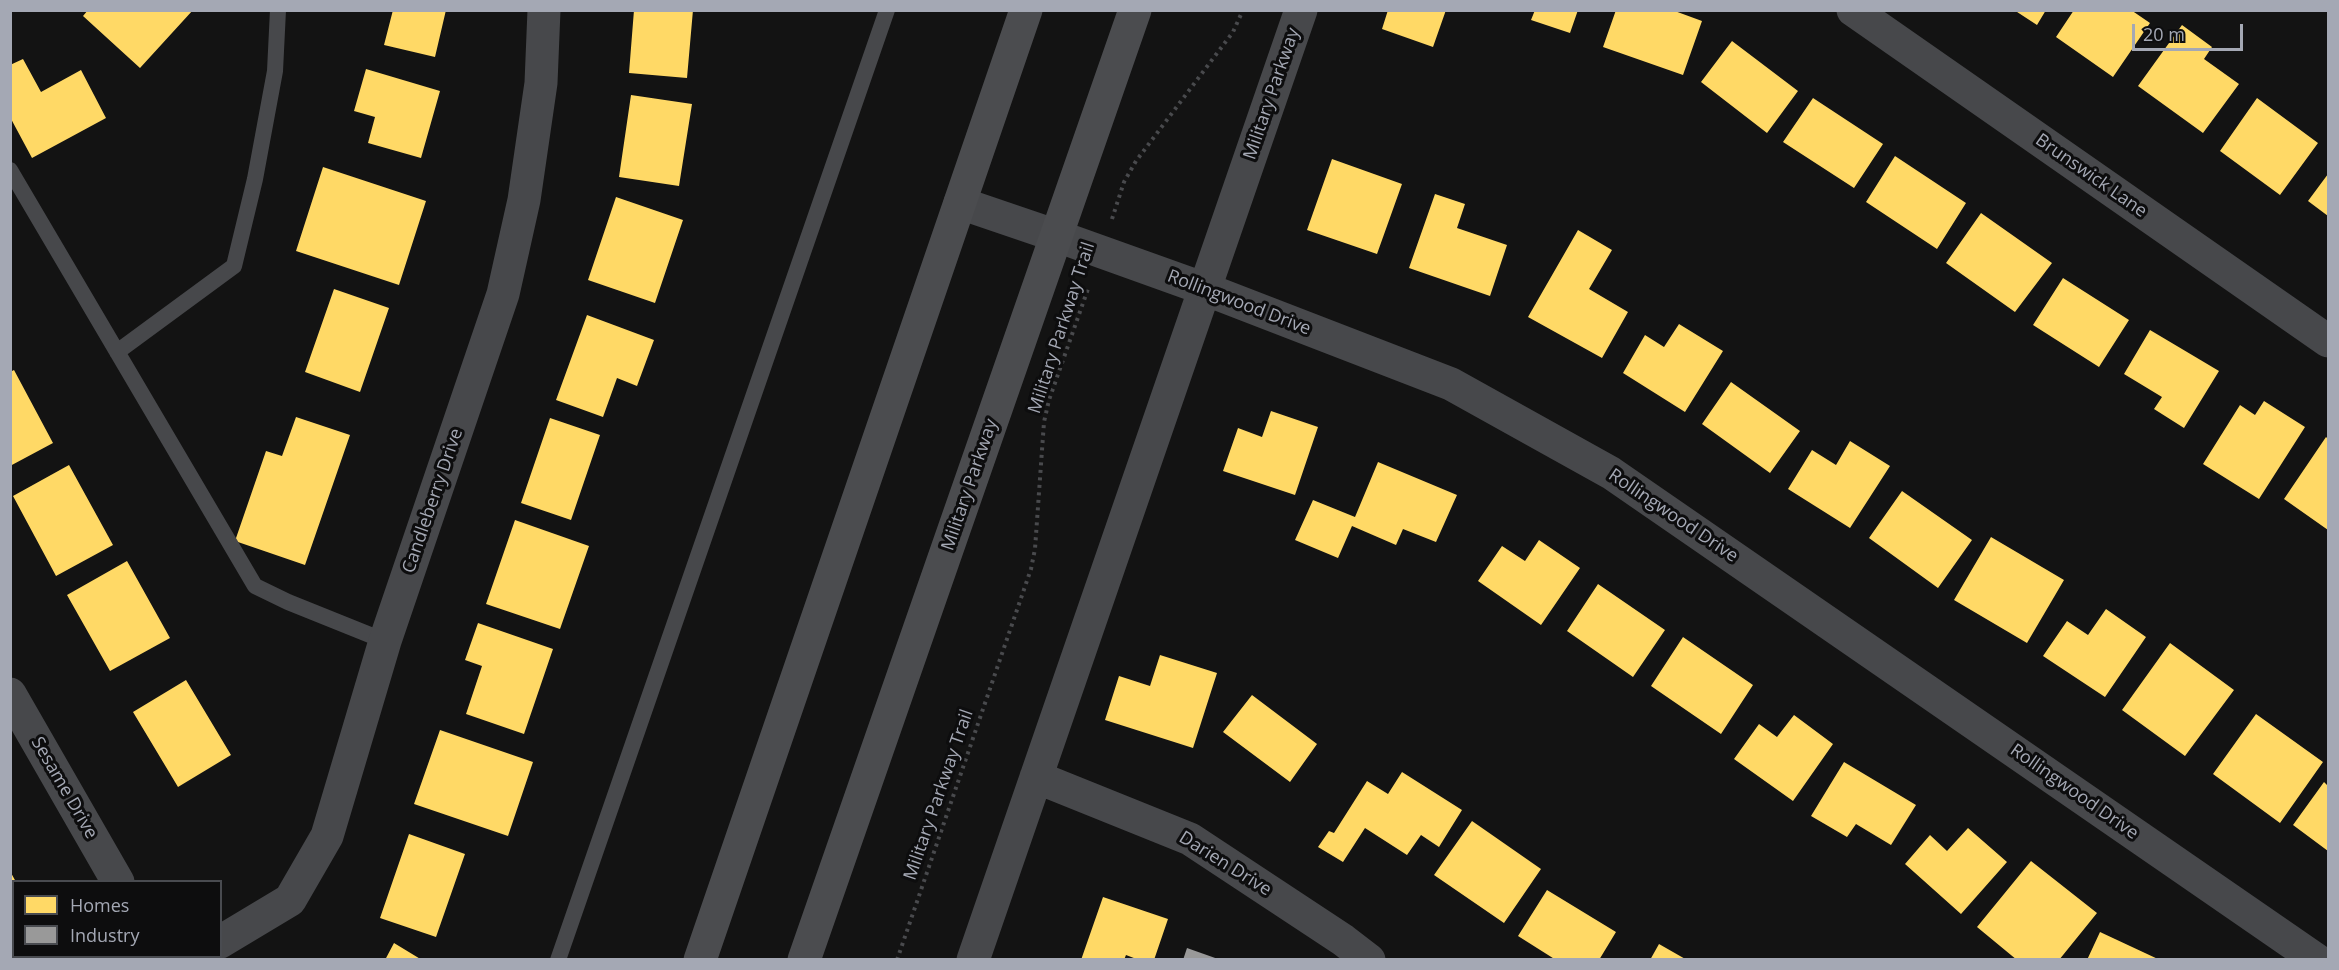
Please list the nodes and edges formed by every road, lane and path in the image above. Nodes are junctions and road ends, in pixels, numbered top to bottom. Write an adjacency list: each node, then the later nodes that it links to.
1 (279, 10): 15 (lane)
2 (544, 10): 16 (street, Candleberry Drive)
3 (887, 10): 21 (lane)
4 (1026, 10): 10 (main road)
5 (1135, 10): 11 (main road, Military Parkway)
6 (1243, 10): 12 (path, Military Parkway Trail)
7 (1301, 10): 13 (street, Military Parkway)
8 (1853, 10): 14 (street, Brunswick Lane)
9 (10, 170): 15 (lane)
10 (960, 203): 11 (street, Rollingwood Drive); 22 (main road)
11 (1057, 236): 12 (street, Rollingwood Drive); 23 (main road, Military Parkway)
12 (1101, 252): 13 (street, Rollingwood Drive); 24 (path, Military Parkway Trail)
13 (1205, 289): 18 (street, Military Parkway); 27 (street, Rollingwood Drive)
14 (2328, 340)
15 (117, 352): 16 (lane)
16 (385, 641): 20 (street, Candleberry Drive)
17 (10, 694): 19 (street, Sesame Drive)
18 (1036, 777): 25 (street, Military Parkway); 26 (street, Darien Drive)
19 (117, 880)
20 (222, 941)
21 (558, 960)
22 (699, 960)
23 (804, 960)
24 (897, 960)
25 (973, 960)
26 (1369, 960)
27 (2317, 960)

